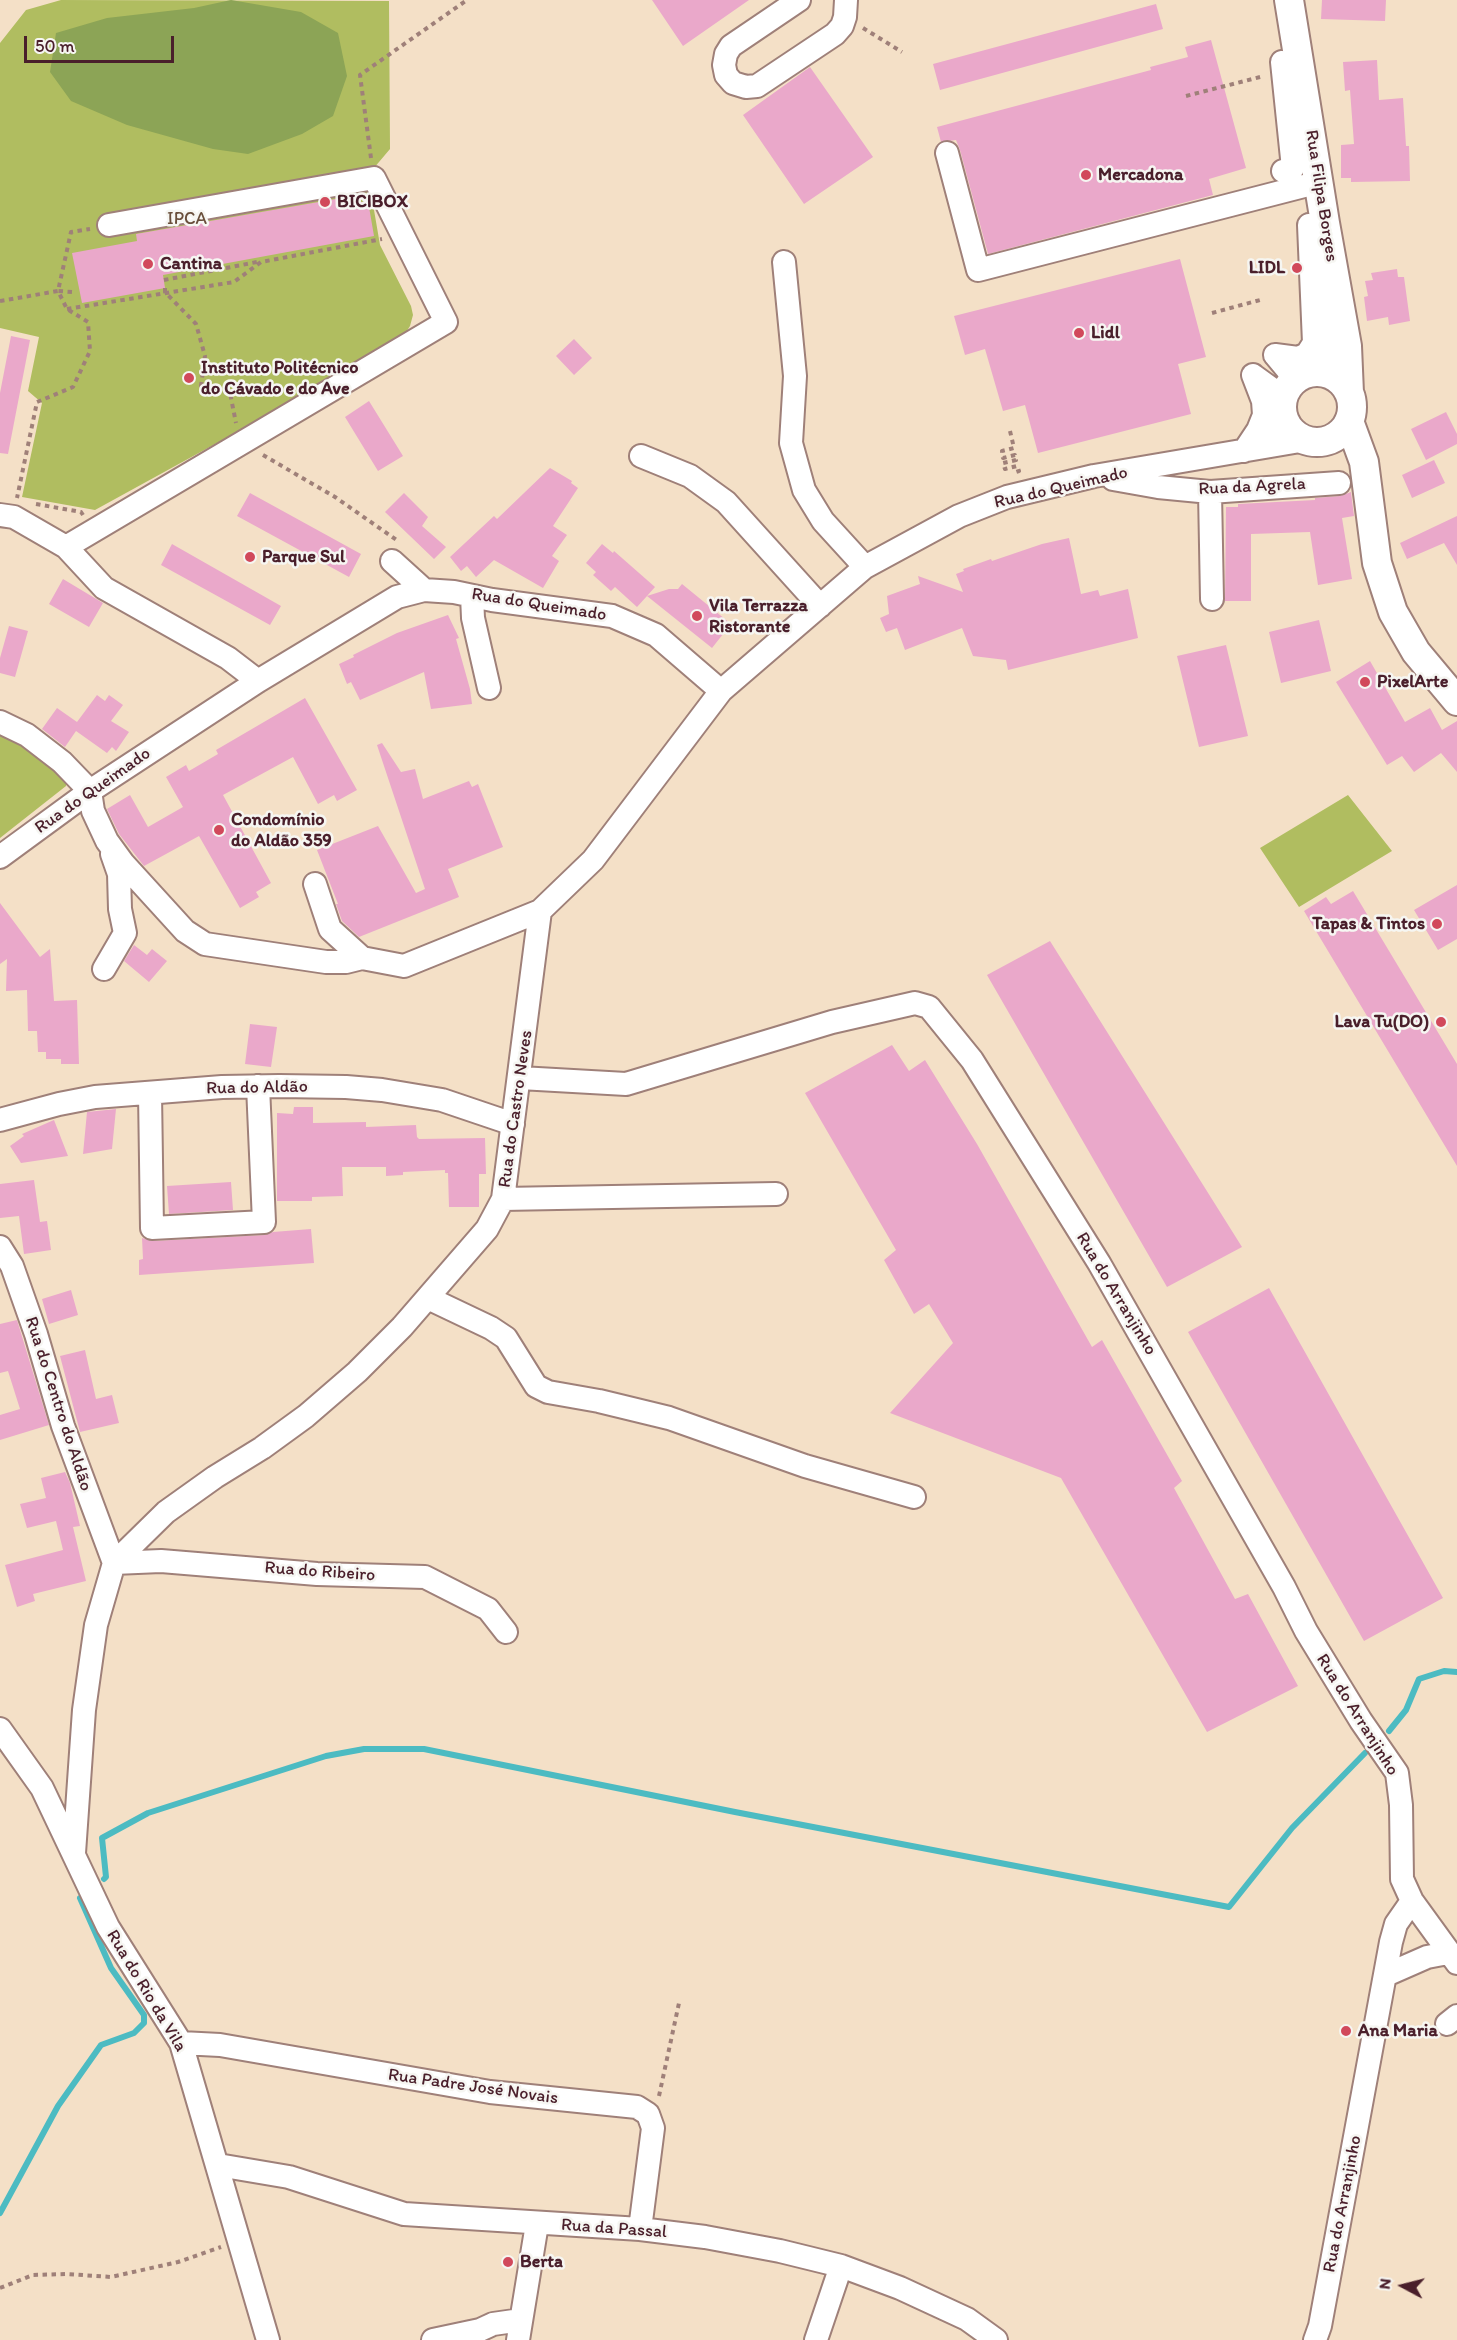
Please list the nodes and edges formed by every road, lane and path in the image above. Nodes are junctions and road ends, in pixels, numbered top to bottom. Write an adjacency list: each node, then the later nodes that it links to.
1 (467, 0): 9 (path)
2 (799, 0): 5 (street)
3 (1272, 0): 7 (main road, Rua Filipa Borges)
4 (1289, 0): 25 (main road, Rua Filipa Borges)
5 (845, 8): 6 (path)
6 (902, 52)
7 (1274, 69): 8 (path); 11 (main road, Rua Filipa Borges)
8 (1186, 96)
9 (370, 150)
10 (947, 153): 11 (street)
11 (1293, 175): 13 (main road, Rua Filipa Borges)
12 (109, 225): 19 (path); 40 (street)
13 (1309, 225): 26 (main road, Rua Filipa Borges); 26 (street)
14 (381, 229): 15 (path)
15 (261, 262): 17 (path); 18 (path)
16 (784, 262): 42 (street)
17 (164, 280)
18 (165, 290): 23 (path); 29 (path)
19 (58, 291): 20 (path); 22 (path); 23 (path)
20 (72, 291)
21 (1260, 300): 24 (path)
22 (0, 301)
23 (67, 309): 38 (path)
24 (1212, 313)
25 (1349, 393): 26 (main road); 27 (main road, Rua Filipa Borges)
26 (1300, 409): 27 (main road); 30 (street, Rua do Queimado); 30 (street); 36 (main road)
27 (1348, 421): 36 (main road)
28 (1010, 431): 33 (path)
29 (237, 432)
30 (1244, 451): 34 (street, Rua do Queimado)
31 (641, 456): 46 (street)
32 (276, 464): 41 (path)
33 (1019, 471)
34 (1094, 476): 37 (street, Rua da Agrela); 42 (street, Rua do Queimado)
35 (1339, 483): 37 (street, Rua da Agrela)
36 (1367, 486): 50 (main road)
37 (1210, 492): 45 (street)
38 (8, 505): 39 (path); 40 (street)
39 (84, 518)
40 (66, 546): 47 (street)
41 (396, 552): 43 (street)
42 (865, 567): 46 (street, Rua do Queimado)
43 (424, 590): 44 (street, Rua do Queimado); 47 (street, Rua do Queimado)
44 (482, 598): 48 (street); 49 (street, Rua do Queimado)
45 (1212, 599)
46 (820, 606): 49 (street, Rua do Queimado)
47 (258, 681): 52 (street, Rua do Queimado)
48 (489, 688)
49 (721, 692): 56 (street)
50 (1457, 701)
51 (0, 722): 52 (street)
52 (90, 791): 53 (street); 54 (street, Rua do Queimado)
53 (107, 842): 57 (street); 58 (street)
54 (0, 857)
55 (315, 884): 57 (street)
56 (540, 911): 57 (street); 59 (street, Rua do Castro Neves)
57 (362, 958)
58 (104, 969)
59 (520, 1078): 63 (street, Rua do Castro Neves); 73 (street, Rua do Arranjinho)
60 (258, 1086): 61 (street, Rua do Aldão); 61 (street); 63 (street, Rua do Aldão)
61 (150, 1093): 62 (street, Rua do Aldão)
62 (0, 1120)
63 (513, 1124): 65 (street, Rua do Castro Neves)
64 (776, 1194): 65 (street)
65 (503, 1198): 67 (street, Rua do Castro Neves)
66 (0, 1247): 69 (street, Rua do Centro do Aldão)
67 (428, 1298): 68 (street); 69 (street, Rua do Castro Neves)
68 (914, 1497)
69 (114, 1563): 70 (street, Rua do Ribeiro); 72 (street)
70 (506, 1632)
71 (0, 1729): 72 (street, Rua do Rio da Vila)
72 (74, 1853): 77 (street, Rua do Rio da Vila)
73 (1412, 1900): 74 (street, Rua do Arranjinho); 75 (street, Rua do Arranjinho)
74 (1453, 1958): 75 (street)
75 (1386, 1975): 86 (street, Rua do Arranjinho)
76 (679, 2003): 78 (path)
77 (181, 2043): 78 (street, Rua Padre José Novais); 79 (street, Rua do Rio da Vila)
78 (648, 2114): 81 (street)
79 (218, 2166): 80 (street, Rua da Passal); 82 (street, Rua do Rio da Vila)
80 (537, 2224): 81 (street, Rua da Passal); 85 (street)
81 (640, 2229): 83 (street, Rua da Passal)
82 (240, 2241): 84 (path); 87 (street, Rua do Rio da Vila)
83 (842, 2266): 89 (street); 90 (street, Rua da Passal)
84 (0, 2288)
85 (519, 2330): 88 (street)
86 (1319, 2335)
87 (268, 2340)
88 (433, 2340)
89 (816, 2340)
90 (996, 2340)

